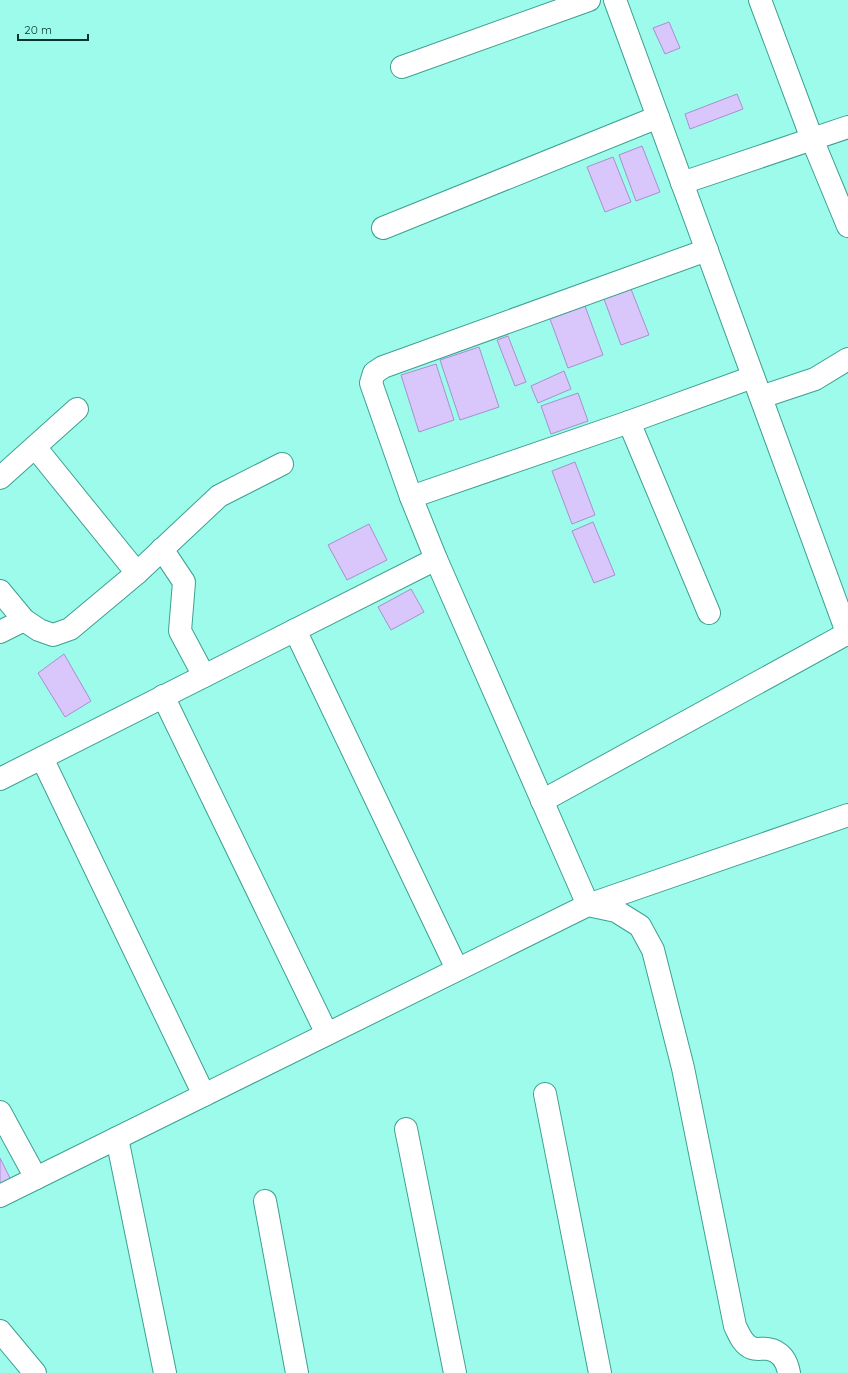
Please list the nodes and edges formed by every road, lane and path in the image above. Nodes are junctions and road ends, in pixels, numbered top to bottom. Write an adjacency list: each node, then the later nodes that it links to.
1 (589, 0): 4 (street)
2 (615, 0): 6 (street)
3 (760, 0): 8 (street)
4 (555, 5): 5 (street)
5 (402, 67)
6 (658, 117): 9 (street); 11 (street)
7 (848, 127): 8 (street)
8 (812, 139): 9 (street); 10 (street)
9 (682, 183): 12 (street)
10 (848, 226)
11 (383, 228)
12 (707, 250): 14 (street); 21 (street)
13 (848, 359): 15 (street)
14 (753, 377): 15 (street); 17 (street)
15 (761, 397): 30 (street)
16 (77, 409): 18 (street)
17 (629, 422): 21 (street); 26 (street)
18 (35, 447): 20 (street); 24 (street)
19 (282, 464): 22 (street)
20 (0, 478)
21 (411, 497): 23 (street)
22 (162, 549): 24 (street); 31 (street)
23 (436, 558): 28 (street); 35 (street)
24 (137, 572): 27 (street)
25 (0, 592): 27 (street)
26 (709, 613)
27 (24, 620): 29 (street)
28 (295, 630): 31 (street); 38 (street)
29 (0, 632)
30 (848, 633): 35 (street)
31 (204, 676): 32 (street)
32 (163, 696): 33 (street); 39 (street)
33 (42, 758): 34 (street); 41 (street)
34 (0, 779)
35 (542, 801): 37 (street)
36 (848, 815): 37 (street)
37 (588, 905): 38 (street); 54 (street)
38 (457, 969): 39 (street)
39 (327, 1034): 41 (street)
40 (545, 1094): 53 (street)
41 (204, 1095): 44 (street)
42 (0, 1112): 45 (street)
43 (406, 1129): 52 (street)
44 (117, 1138): 45 (street); 50 (street)
45 (36, 1178): 46 (street)
46 (0, 1196)
47 (265, 1201): 51 (street)
48 (0, 1331): 49 (street)
49 (35, 1373)
50 (164, 1373)
51 (297, 1373)
52 (455, 1373)
53 (600, 1373)
54 (789, 1373)

